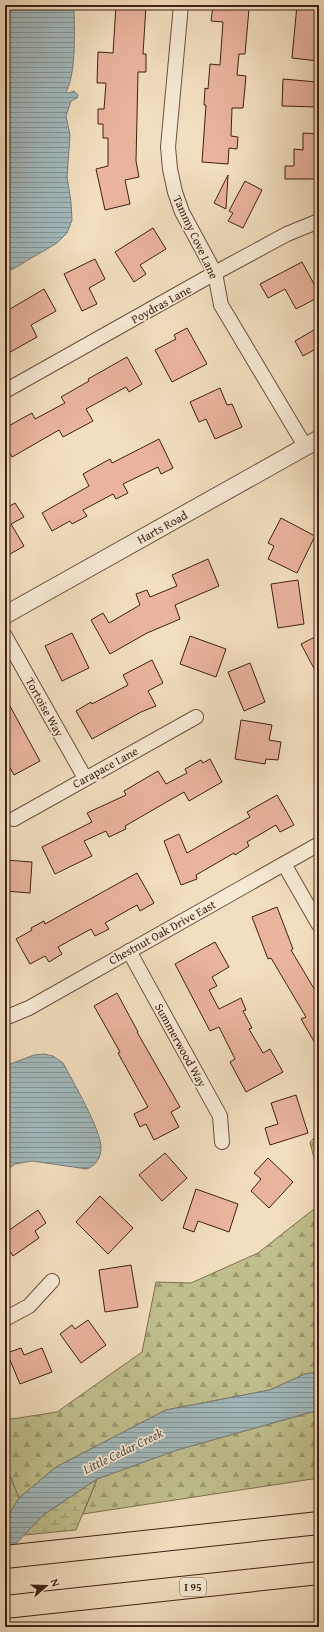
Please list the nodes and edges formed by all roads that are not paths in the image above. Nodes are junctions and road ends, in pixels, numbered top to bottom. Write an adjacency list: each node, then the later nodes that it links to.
1 (181, 5): 3 (street, Tammy Cove Lane)
2 (319, 221): 3 (street, Poydras Lane)
3 (215, 273): 4 (street, Poydras Lane); 5 (street, Tammy Cove Lane)
4 (5, 391)
5 (312, 443): 6 (street, Harts Road)
6 (5, 615)
7 (5, 636): 9 (street, Tortoise Way)
8 (196, 717): 9 (street, Carapace Lane)
9 (85, 778): 10 (street, Carapace Lane)
10 (14, 819)
11 (319, 844): 12 (street, Chestnut Oak Drive East)
12 (284, 864): 13 (street); 14 (street, Chestnut Oak Drive East)
13 (319, 925)
14 (129, 952): 15 (street, Chestnut Oak Drive East); 16 (street, Summerwood Way)
15 (5, 1018)
16 (222, 1142)
17 (52, 1281): 18 (street)
18 (5, 1318)
19 (319, 1523): 20 (highway)
20 (5, 1557)
21 (319, 1573): 22 (highway, I 95)
22 (5, 1607)

